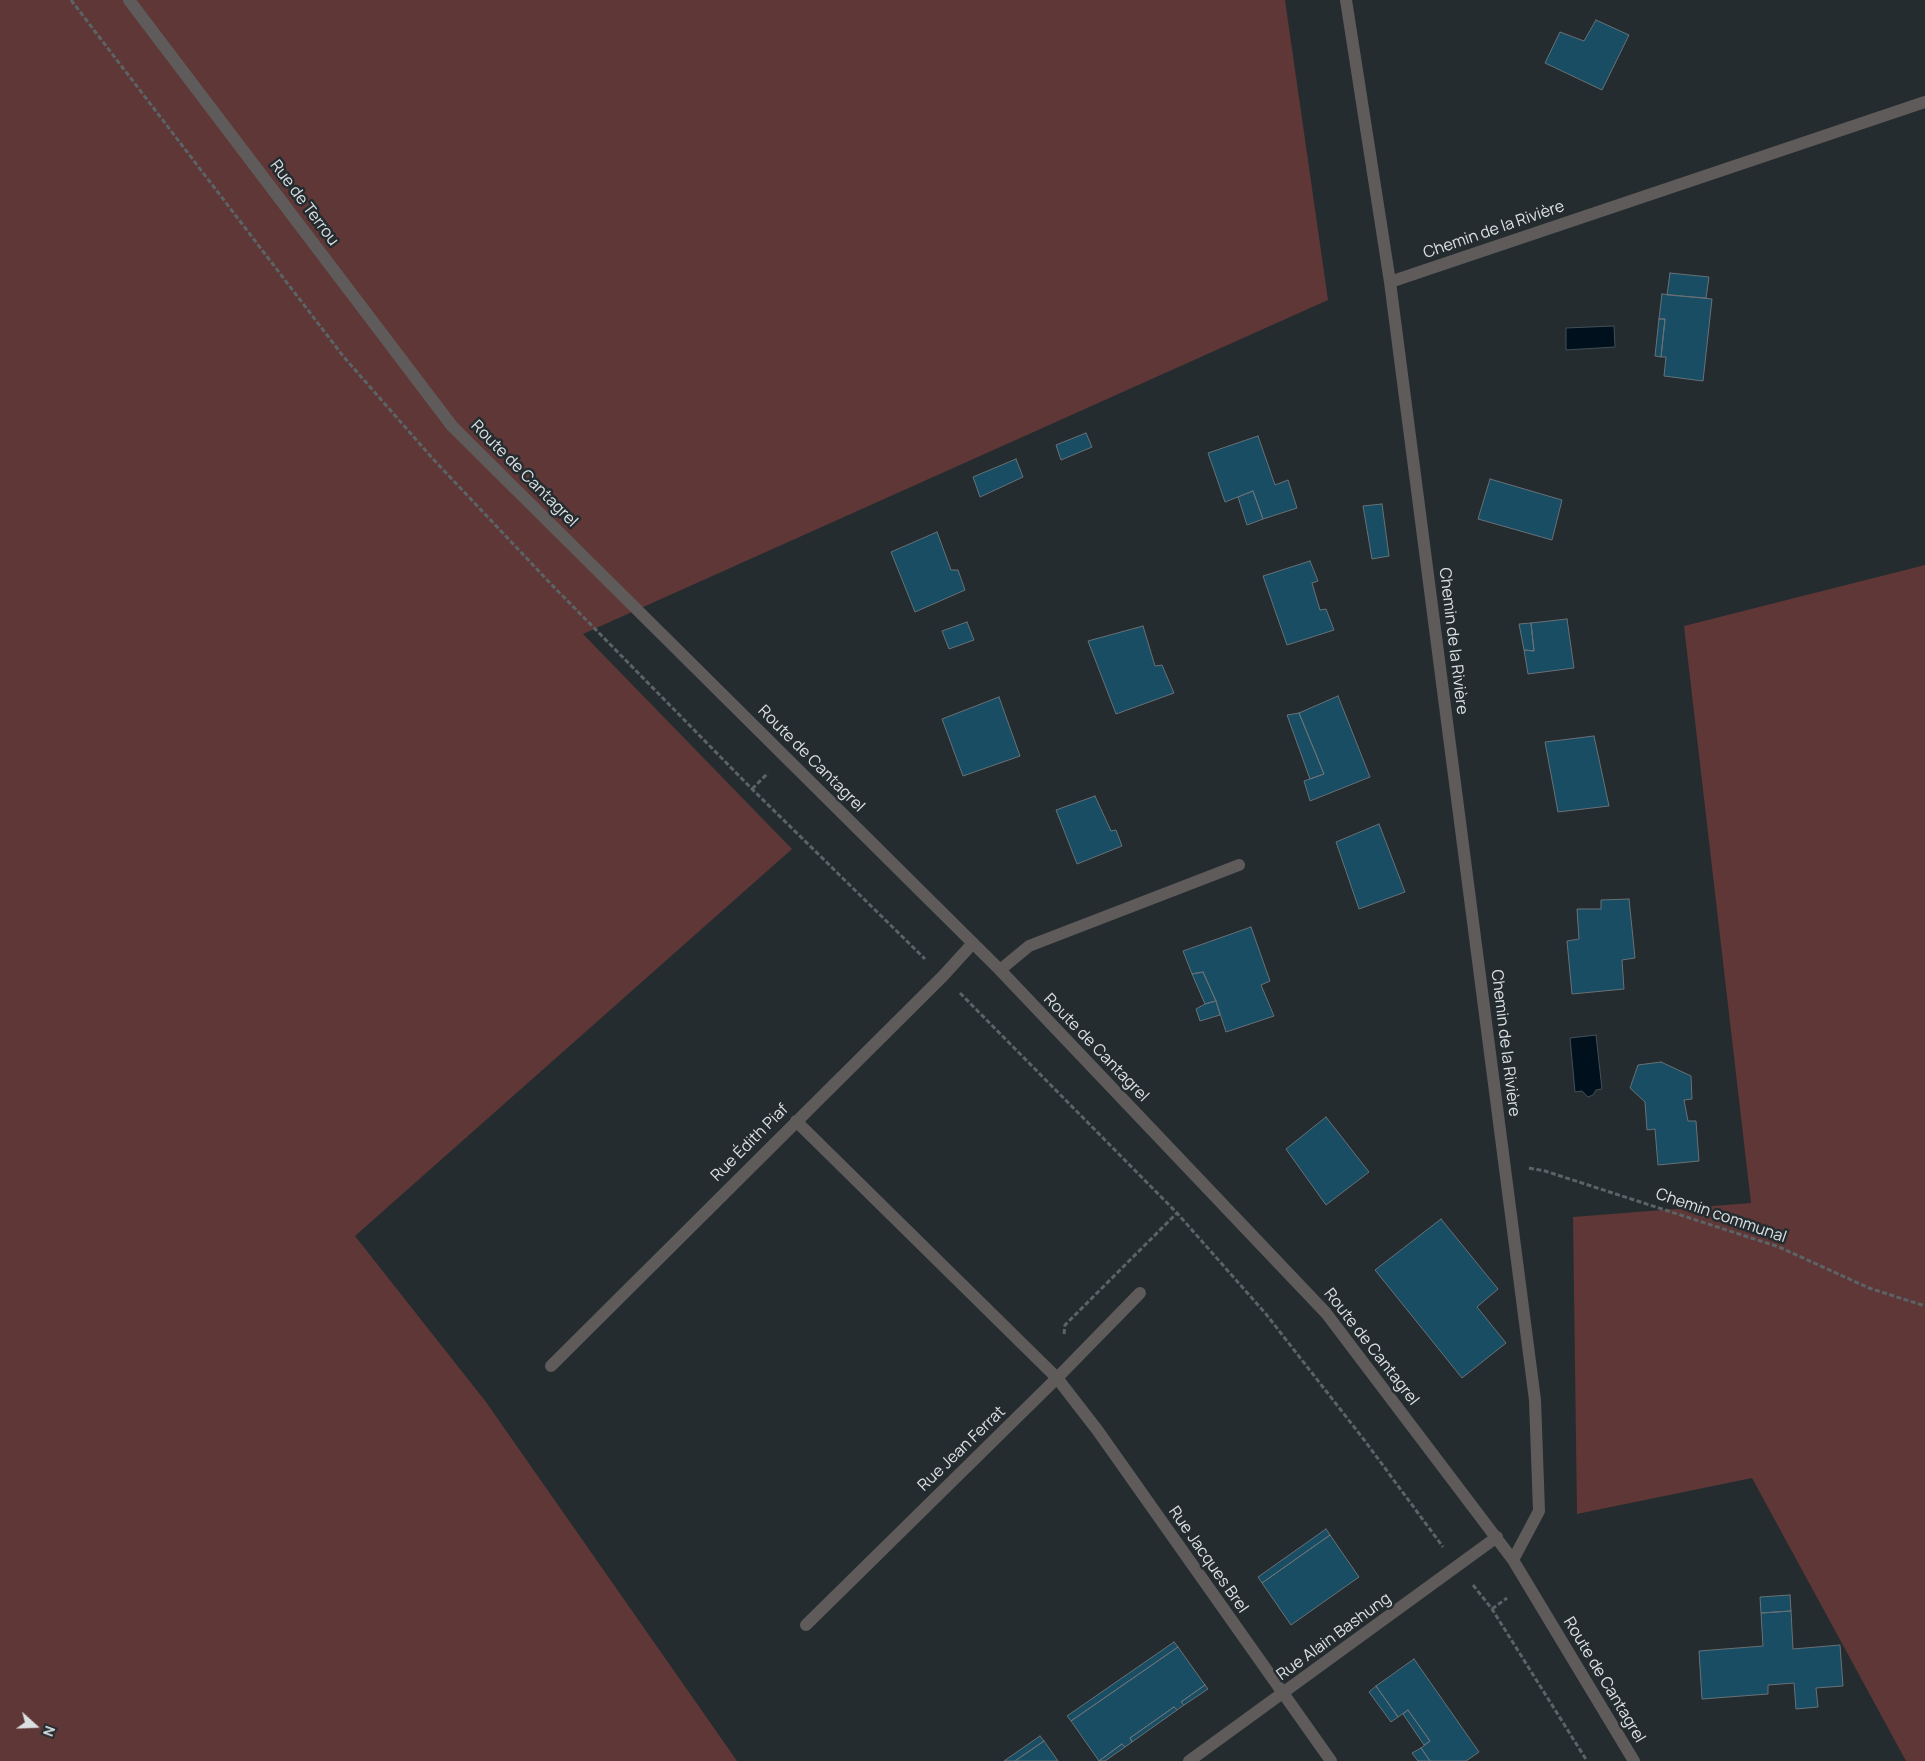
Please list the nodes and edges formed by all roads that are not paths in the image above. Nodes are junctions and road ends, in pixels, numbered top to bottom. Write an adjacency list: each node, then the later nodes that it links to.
1 (129, 0): 5 (street, Rue de Terrou)
2 (1346, 0): 4 (street)
3 (1925, 102): 4 (street, Chemin de la Rivière)
4 (1390, 282): 14 (street, Chemin de la Rivière)
5 (452, 426): 7 (street, Route de Cantagrel)
6 (1239, 865): 8 (street)
7 (973, 942): 8 (street, Route de Cantagrel); 9 (street, Rue Édith Piaf)
8 (1000, 970): 13 (street, Route de Cantagrel)
9 (796, 1120): 11 (street, Rue Édith Piaf); 12 (street, Rue Jacques Brel)
10 (1140, 1293): 12 (street, Rue Jean Ferrat)
11 (551, 1366)
12 (1057, 1378): 15 (street, Rue Jean Ferrat); 16 (street, Rue Jacques Brel)
13 (1497, 1537): 14 (street, Route de Cantagrel); 16 (street, Rue Alain Bashung)
14 (1513, 1560): 19 (street, Route de Cantagrel)
15 (806, 1625)
16 (1283, 1694): 17 (street, Rue Alain Bashung); 18 (street, Rue Jacques Brel)
17 (1189, 1761)
18 (1330, 1761)
19 (1634, 1761)

